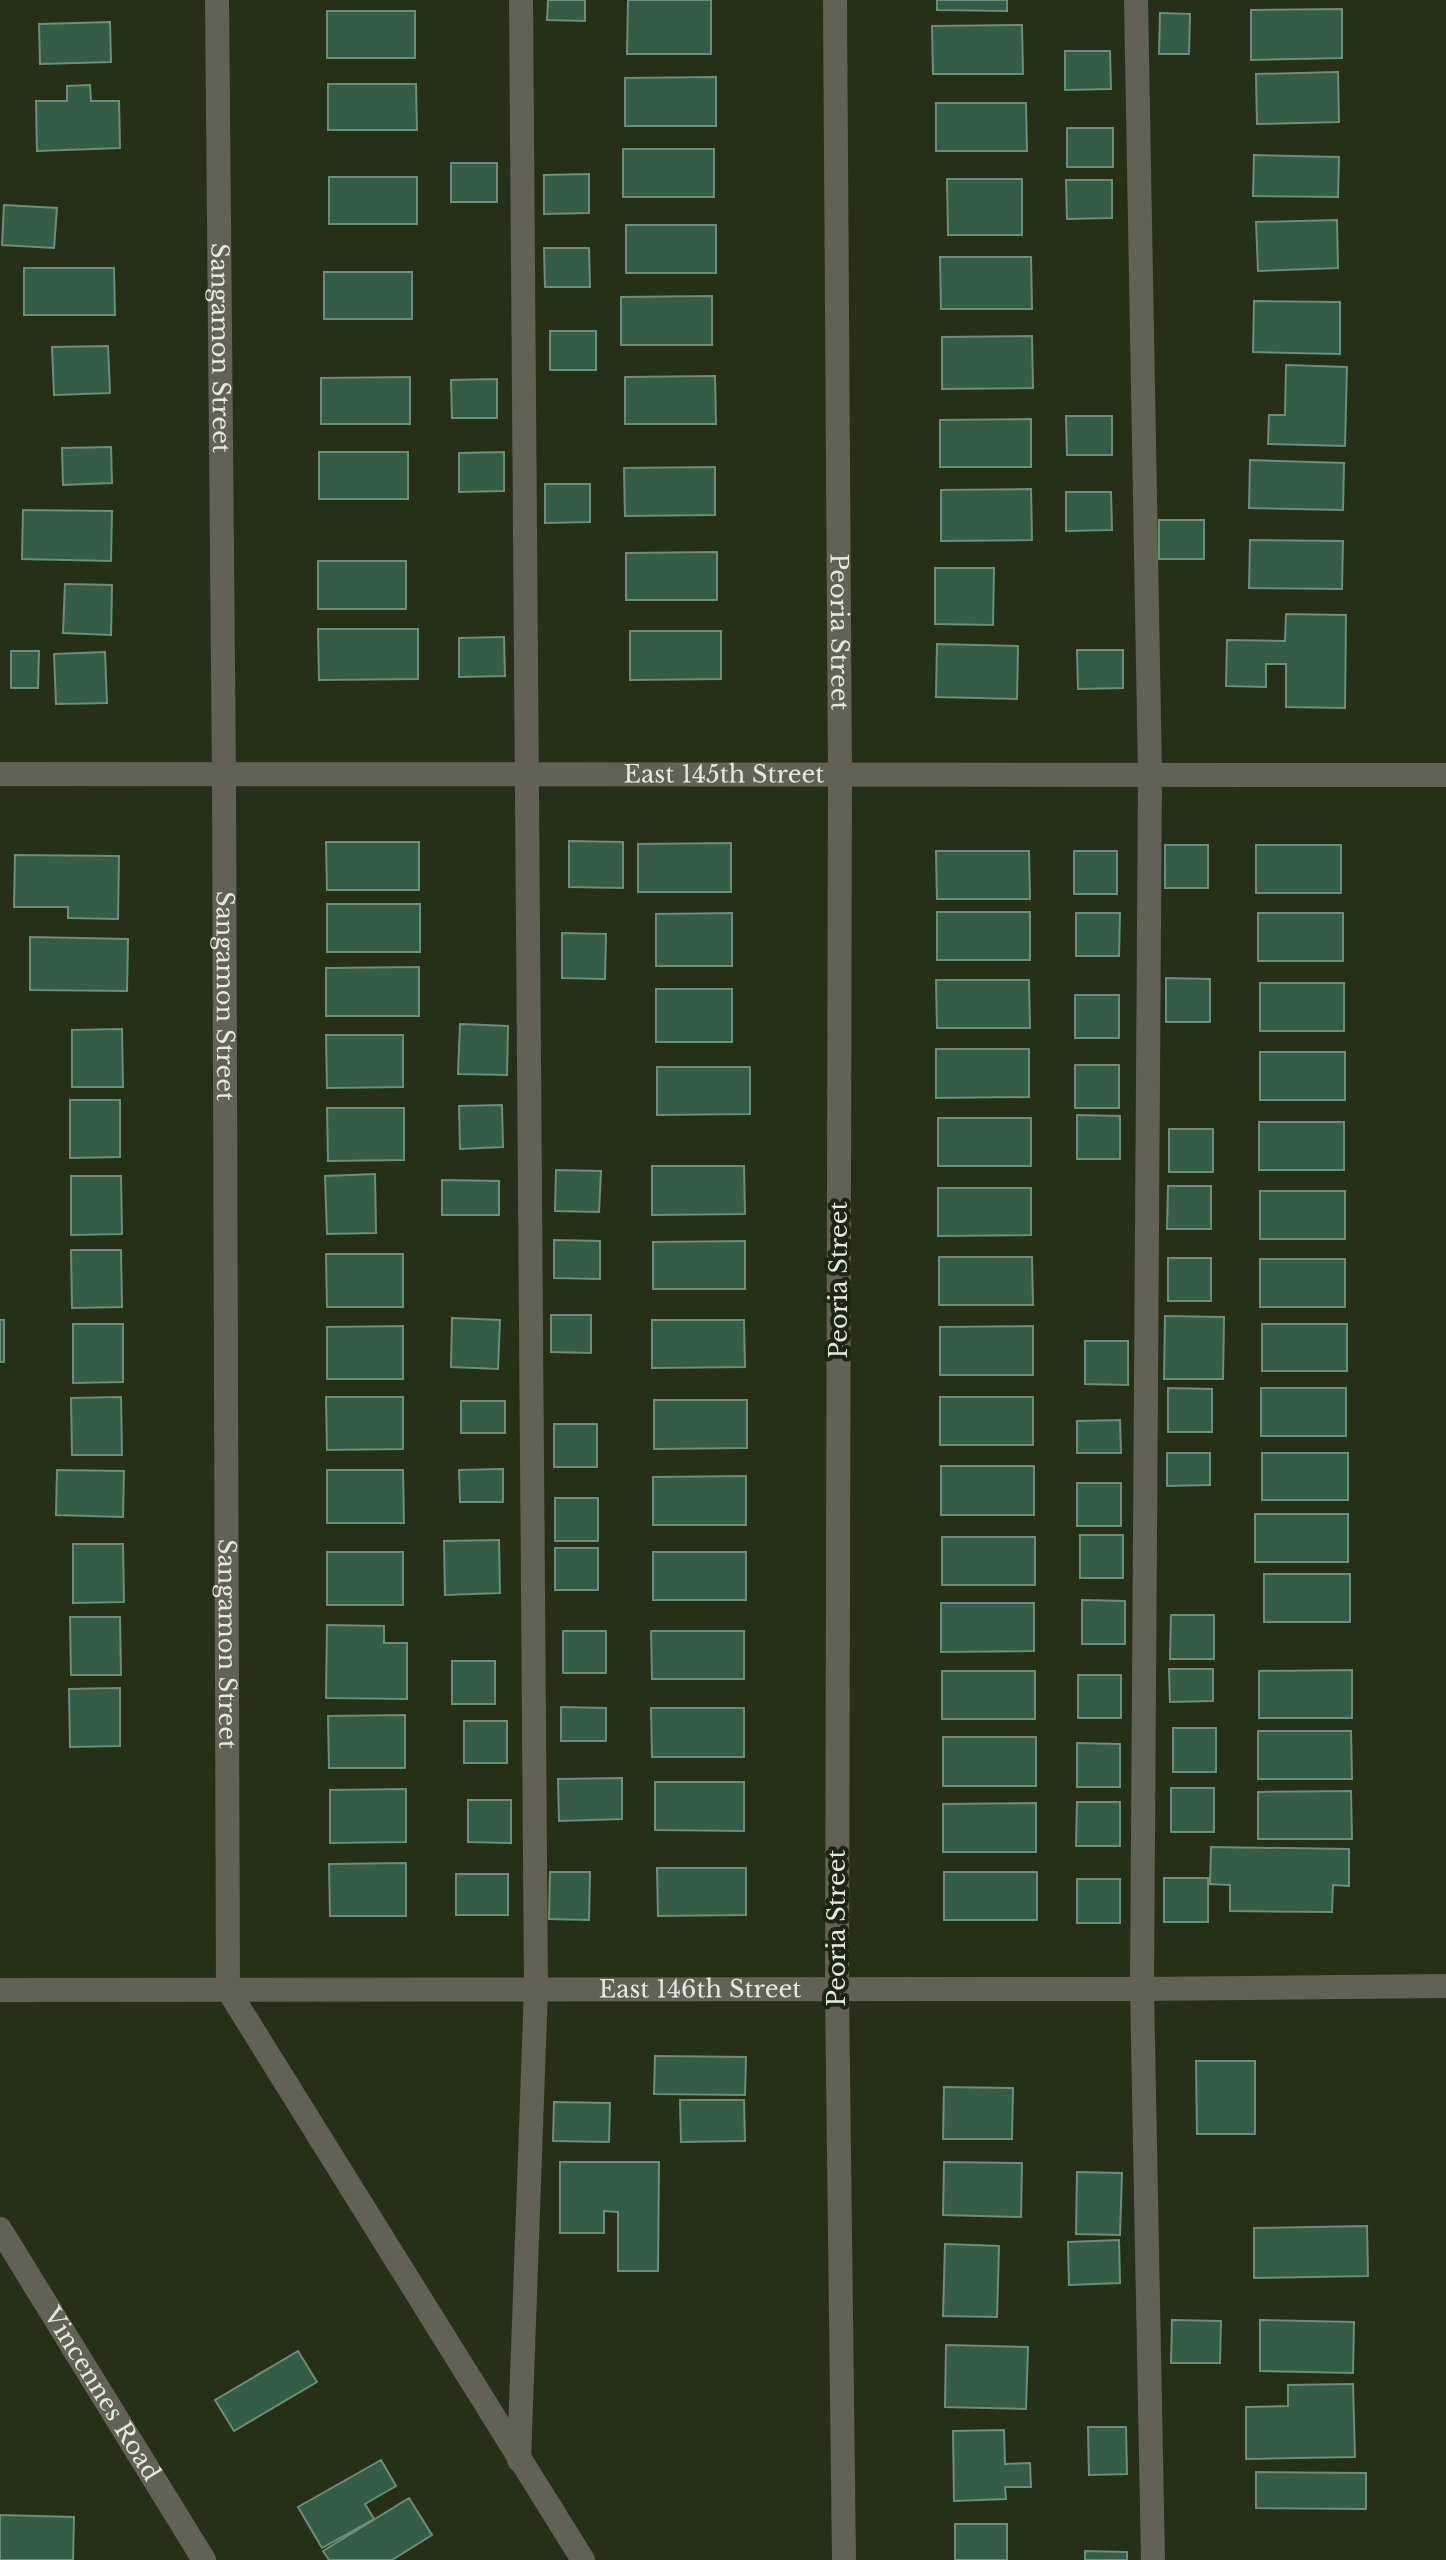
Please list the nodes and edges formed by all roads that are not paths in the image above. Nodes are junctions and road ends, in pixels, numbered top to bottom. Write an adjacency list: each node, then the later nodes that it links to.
1 (217, 0): 6 (street, Sangamon Street)
2 (521, 0): 7 (street)
3 (835, 0): 8 (street, Peoria Street)
4 (1136, 0): 9 (street)
5 (0, 774): 6 (street, East 145th Street)
6 (224, 775): 7 (street, East 145th Street); 16 (street, Sangamon Street)
7 (528, 775): 8 (street, East 145th Street); 12 (street)
8 (840, 775): 9 (street, East 145th Street); 13 (street, Peoria Street)
9 (1150, 775): 10 (street, East 145th Street); 14 (street)
10 (1446, 775)
11 (1446, 1986): 14 (street, East 146th Street)
12 (536, 1989): 13 (street, East 146th Street); 16 (street, East 146th Street); 18 (street)
13 (837, 1989): 14 (street, East 146th Street); 21 (street, Peoria Street)
14 (1142, 1989): 22 (street)
15 (0, 1990): 16 (street, East 146th Street)
16 (228, 1990): 18 (street)
17 (0, 2229): 19 (street, Vincennes Road)
18 (519, 2460): 20 (street)
19 (204, 2560)
20 (583, 2560)
21 (844, 2560)
22 (1153, 2560)

